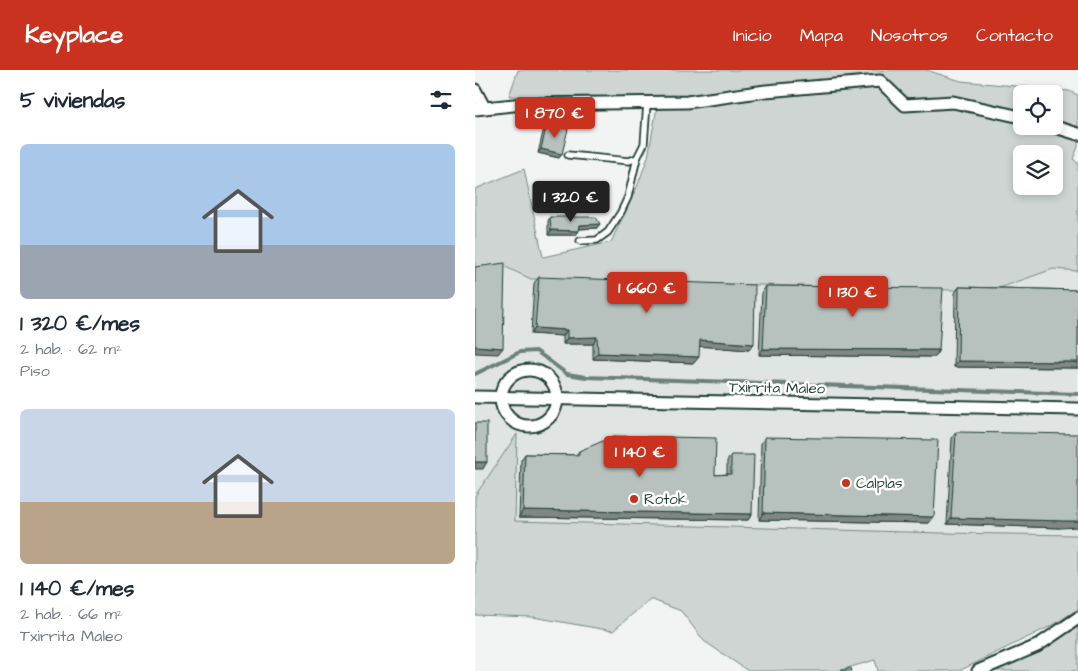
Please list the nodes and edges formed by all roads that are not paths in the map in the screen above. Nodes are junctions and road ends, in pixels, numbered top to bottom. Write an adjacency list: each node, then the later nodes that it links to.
1 (475, 90): 3 (street)
2 (647, 102): 3 (street); 4 (street); 8 (lane)
3 (480, 108)
4 (1013, 115)
5 (1063, 129): 6 (street)
6 (1078, 134)
7 (568, 155): 8 (lane)
8 (637, 158): 9 (lane)
9 (580, 241)
10 (475, 397): 11 (street, Txirrita Maleo)
11 (501, 398): 12 (street, Txirrita Maleo); 12 (street); 12 (street)
12 (557, 399): 13 (street, Txirrita Maleo)
13 (1078, 409)
14 (1078, 618): 15 (street)
15 (978, 671)

